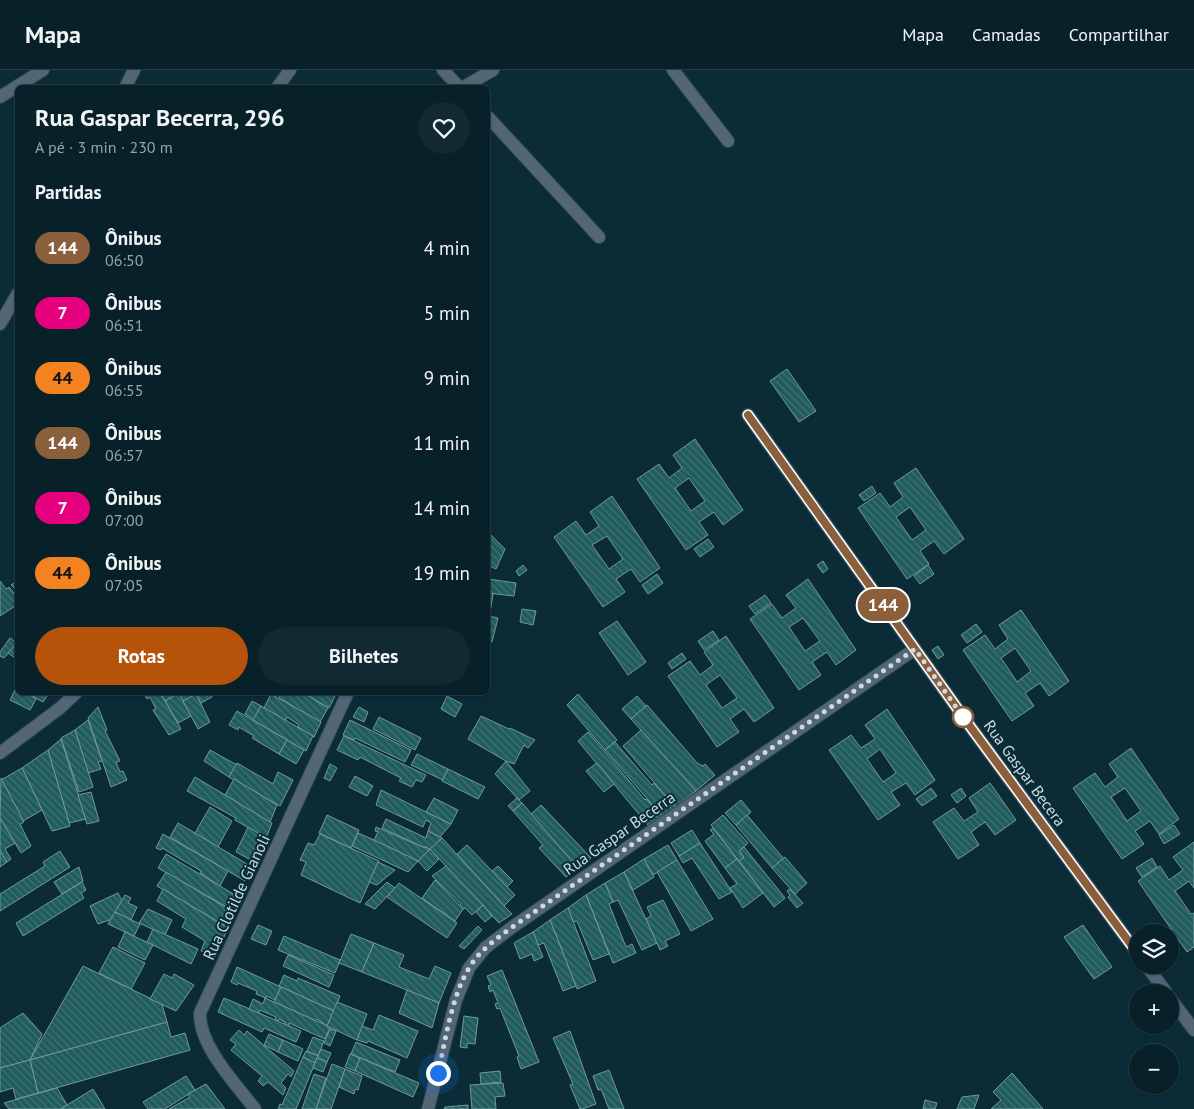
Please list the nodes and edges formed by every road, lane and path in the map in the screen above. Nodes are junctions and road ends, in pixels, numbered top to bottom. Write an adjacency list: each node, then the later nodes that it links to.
1 (44, 70): 7 (street)
2 (134, 70): 8 (street)
3 (290, 70): 9 (street)
4 (443, 70): 10 (street)
5 (493, 70): 11 (street)
6 (673, 70): 15 (street)
7 (20, 85)
8 (126, 85)
9 (279, 85)
10 (458, 85)
11 (466, 85)
12 (15, 88): 13 (street)
13 (0, 97)
14 (490, 119): 16 (street)
15 (728, 141)
16 (599, 237)
17 (15, 298): 18 (street)
18 (0, 324)
19 (748, 415): 20 (street, Rua Gaspar Becera)
20 (915, 649): 24 (street, Rua Gaspar Becera); 28 (street, Rua Gaspar Becerra)
21 (74, 695): 23 (street)
22 (347, 695): 27 (street, Rua Clotilde Gianoli)
23 (0, 753)
24 (1129, 942)
25 (1179, 1010): 26 (street)
26 (1194, 1030)
27 (255, 1109)
28 (428, 1109)

